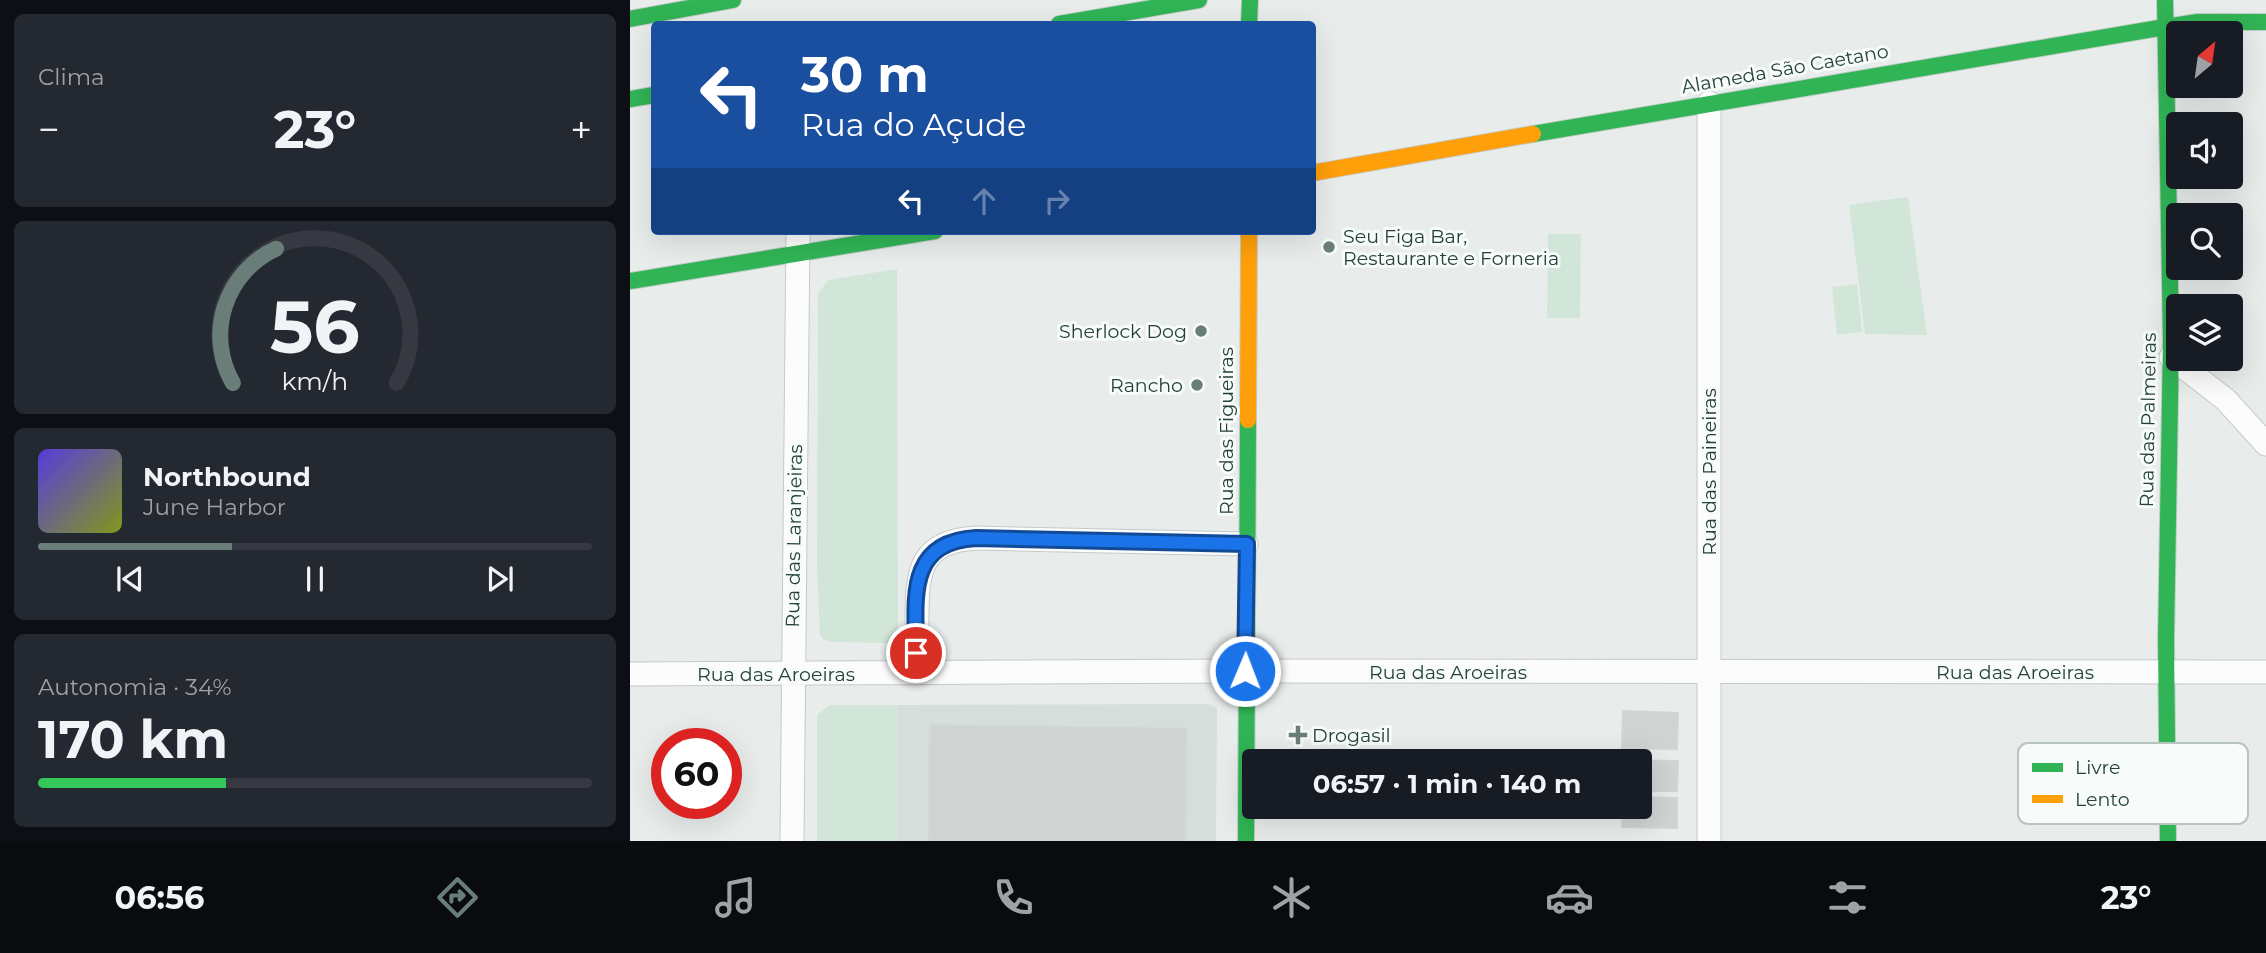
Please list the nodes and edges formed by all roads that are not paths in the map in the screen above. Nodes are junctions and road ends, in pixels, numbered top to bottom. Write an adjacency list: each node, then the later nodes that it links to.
1 (733, 0): 5 (main road)
2 (1199, 0): 6 (main road)
3 (1250, 0): 7 (main road)
4 (2165, 0): 9 (main road, Rua das Palmeiras)
5 (630, 19)
6 (1076, 21)
7 (1250, 21)
8 (2266, 22): 9 (main road, Alameda São Caetano)
9 (2165, 27): 12 (main road, Alameda São Caetano); 18 (main road, Rua das Palmeiras)
10 (651, 96): 11 (main road)
11 (630, 99)
12 (1709, 103): 13 (main road, Alameda São Caetano); 27 (street, Rua das Paineiras)
13 (1316, 172)
14 (885, 235): 16 (main road)
15 (1249, 235): 22 (main road, Rua das Figueiras)
16 (797, 242): 17 (main road); 29 (street, Rua das Laranjeiras)
17 (630, 281)
18 (2170, 294)
19 (2171, 371): 24 (main road, Rua das Palmeiras)
20 (2189, 371): 21 (street)
21 (2266, 444)
22 (1247, 544): 23 (main road, Rua das Figueiras); 26 (street)
23 (1245, 671): 26 (street, Rua das Aroeiras); 27 (street, Rua das Aroeiras); 32 (main road, Rua das Figueiras)
24 (2166, 672): 25 (street, Rua das Aroeiras); 27 (street, Rua das Aroeiras); 30 (main road, Rua das Palmeiras)
25 (2266, 672)
26 (916, 673): 29 (street, Rua das Aroeiras)
27 (1709, 673): 33 (street, Rua das Paineiras)
28 (630, 674): 29 (street, Rua das Aroeiras)
29 (793, 674): 31 (street, Rua das Laranjeiras)
30 (2167, 743)
31 (792, 841)
32 (1246, 841)
33 (1709, 841)

